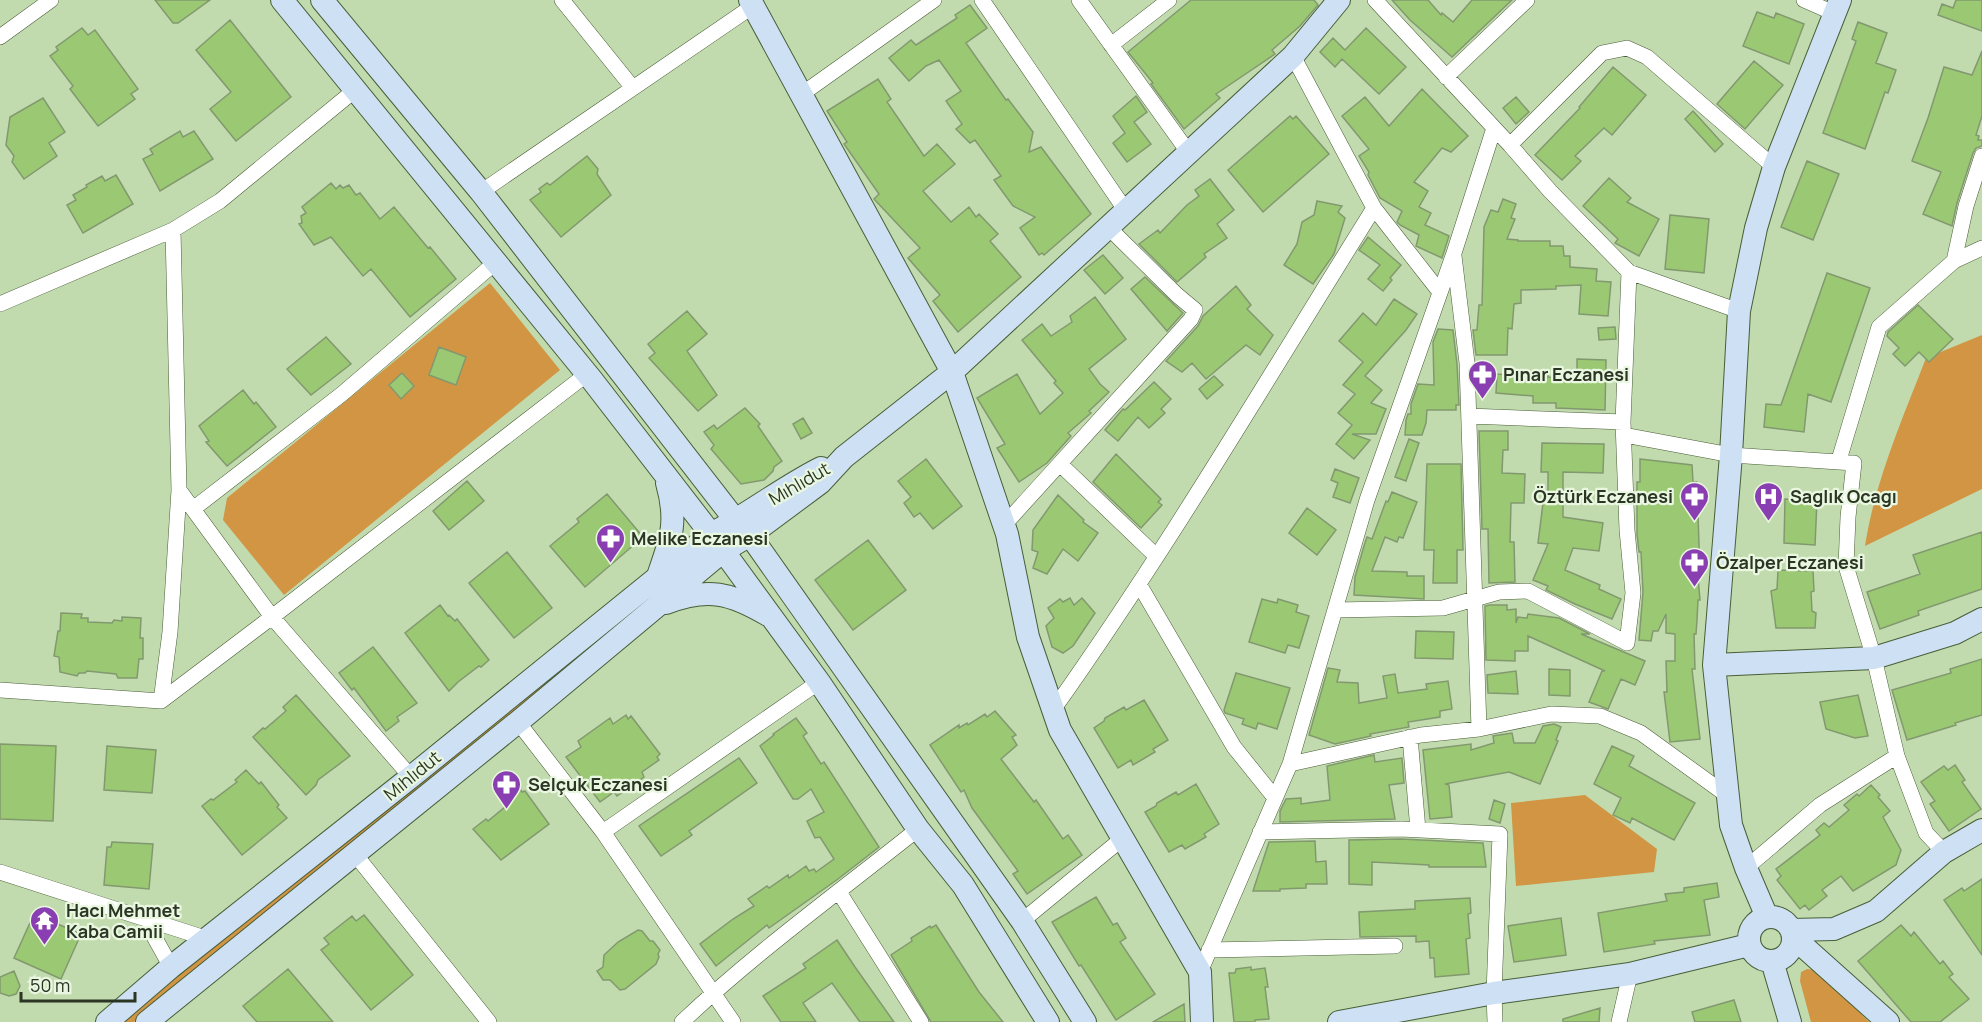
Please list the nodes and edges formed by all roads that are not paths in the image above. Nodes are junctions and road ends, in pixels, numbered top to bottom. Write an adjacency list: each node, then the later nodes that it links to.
1 (51, 0): 15 (street)
2 (282, 0): 20 (main road)
3 (322, 0): 27 (main road)
4 (562, 0): 19 (street)
5 (934, 0): 21 (street)
6 (982, 0): 29 (street)
7 (1079, 0): 16 (street)
8 (1169, 0): 16 (street)
9 (1375, 0): 18 (street)
10 (1527, 0): 18 (street)
11 (1804, 0): 14 (street)
12 (752, 3): 19 (street); 21 (main road)
13 (1333, 3): 17 (main road, Mıhlıdut)
14 (1838, 7): 26 (main road)
15 (0, 37)
16 (1111, 45): 24 (street)
17 (1293, 56): 24 (main road, Mıhlıdut); 28 (street)
18 (1446, 77): 22 (street)
19 (633, 88): 27 (street)
20 (354, 90): 31 (street); 35 (main road)
21 (802, 94): 40 (main road)
22 (1494, 128): 23 (street); 33 (street)
23 (1510, 145): 26 (street); 36 (street)
24 (1189, 153): 29 (main road, Mıhlıdut)
25 (1982, 156): 34 (street)
26 (1774, 167): 39 (main road)
27 (481, 192): 51 (main road)
28 (1374, 208): 37 (street); 53 (street)
29 (1126, 211): 30 (main road, Mıhlıdut)
30 (1109, 228): 40 (main road, Mıhlıdut); 46 (street)
31 (173, 230): 38 (street); 48 (street)
32 (1982, 248): 34 (street)
33 (1454, 253): 37 (street); 42 (street)
34 (1954, 261): 45 (street)
35 (496, 262): 41 (main road); 49 (street)
36 (1629, 272): 39 (street); 43 (street)
37 (1439, 291): 58 (street)
38 (0, 304)
39 (1739, 311): 44 (main road)
40 (952, 372): 50 (main road); 51 (main road, Mıhlıdut)
41 (586, 374): 47 (main road); 59 (street)
42 (1469, 416): 43 (street); 56 (street)
43 (1624, 428): 44 (street); 56 (street)
44 (1731, 455): 45 (street); 63 (main road)
45 (1839, 460): 62 (street)
46 (1059, 464): 50 (street); 53 (street)
47 (665, 475): 52 (main road); 54 (main road)
48 (179, 490): 49 (street); 66 (street)
49 (193, 509): 59 (street)
50 (1004, 525): 67 (main road)
51 (743, 528): 52 (main road, Mıhlıdut); 89 (main road)
52 (717, 542): 54 (main road, Mıhlıdut); 57 (main road, Mıhlıdut); 60 (main road)
53 (1156, 556): 55 (street)
54 (658, 576): 73 (main road, Mıhlıdut)
55 (1138, 584): 67 (street); 75 (street)
56 (1473, 601): 58 (street); 69 (street)
57 (656, 606): 60 (main road); 68 (main road, Mıhlıdut)
58 (1335, 610): 72 (street)
59 (272, 617): 66 (street); 73 (street)
60 (774, 618): 64 (main road)
61 (1982, 619): 62 (main road)
62 (1874, 658): 63 (main road); 71 (street)
63 (1714, 665): 74 (main road)
64 (819, 682): 76 (main road); 79 (street)
65 (0, 690): 66 (street)
66 (162, 700)
67 (1053, 710): 81 (main road)
68 (518, 722): 79 (street); 83 (main road, Mıhlıdut)
69 (1479, 729): 70 (street); 74 (street)
70 (1410, 737): 72 (street); 77 (street)
71 (1897, 756): 82 (street); 84 (street)
72 (1290, 764): 75 (street)
73 (411, 777): 91 (main road, Mıhlıdut)
74 (1728, 796): 84 (main road)
75 (1275, 798): 80 (street)
76 (918, 829): 86 (street); 107 (main road)
77 (1418, 830): 80 (street); 100 (street)
78 (1982, 830): 82 (main road)
79 (603, 832): 99 (street)
80 (1260, 832): 94 (street)
81 (1122, 838): 89 (street); 97 (main road)
82 (1944, 852): 90 (main road)
83 (354, 853): 102 (main road, Mıhlıdut); 103 (street)
84 (1746, 868): 87 (main road)
85 (0, 872): 88 (street)
86 (839, 892): 99 (street); 106 (street)
87 (1767, 916): 90 (main road); 92 (main road)
88 (148, 920): 91 (street); 96 (street)
89 (1022, 921): 108 (main road)
90 (1792, 933): 95 (main road); 114 (main road)
91 (208, 939): 96 (main road, Mıhlıdut)
92 (1749, 945): 95 (main road); 98 (main road)
93 (1395, 946): 94 (street)
94 (1209, 950): 97 (street)
95 (1772, 961): 113 (main road)
96 (171, 967): 101 (main road, Mıhlıdut)
97 (1200, 972): 109 (main road)
98 (1630, 974): 100 (main road); 112 (street)
99 (714, 992): 104 (street); 105 (street)
100 (1494, 993): 110 (main road); 111 (street)
101 (107, 1022)
102 (147, 1022)
103 (489, 1022)
104 (682, 1022)
105 (733, 1022)
106 (921, 1022)
107 (1048, 1022)
108 (1085, 1022)
109 (1202, 1022)
110 (1339, 1022)
111 (1495, 1022)
112 (1619, 1022)
113 (1790, 1022)
114 (1888, 1022)

